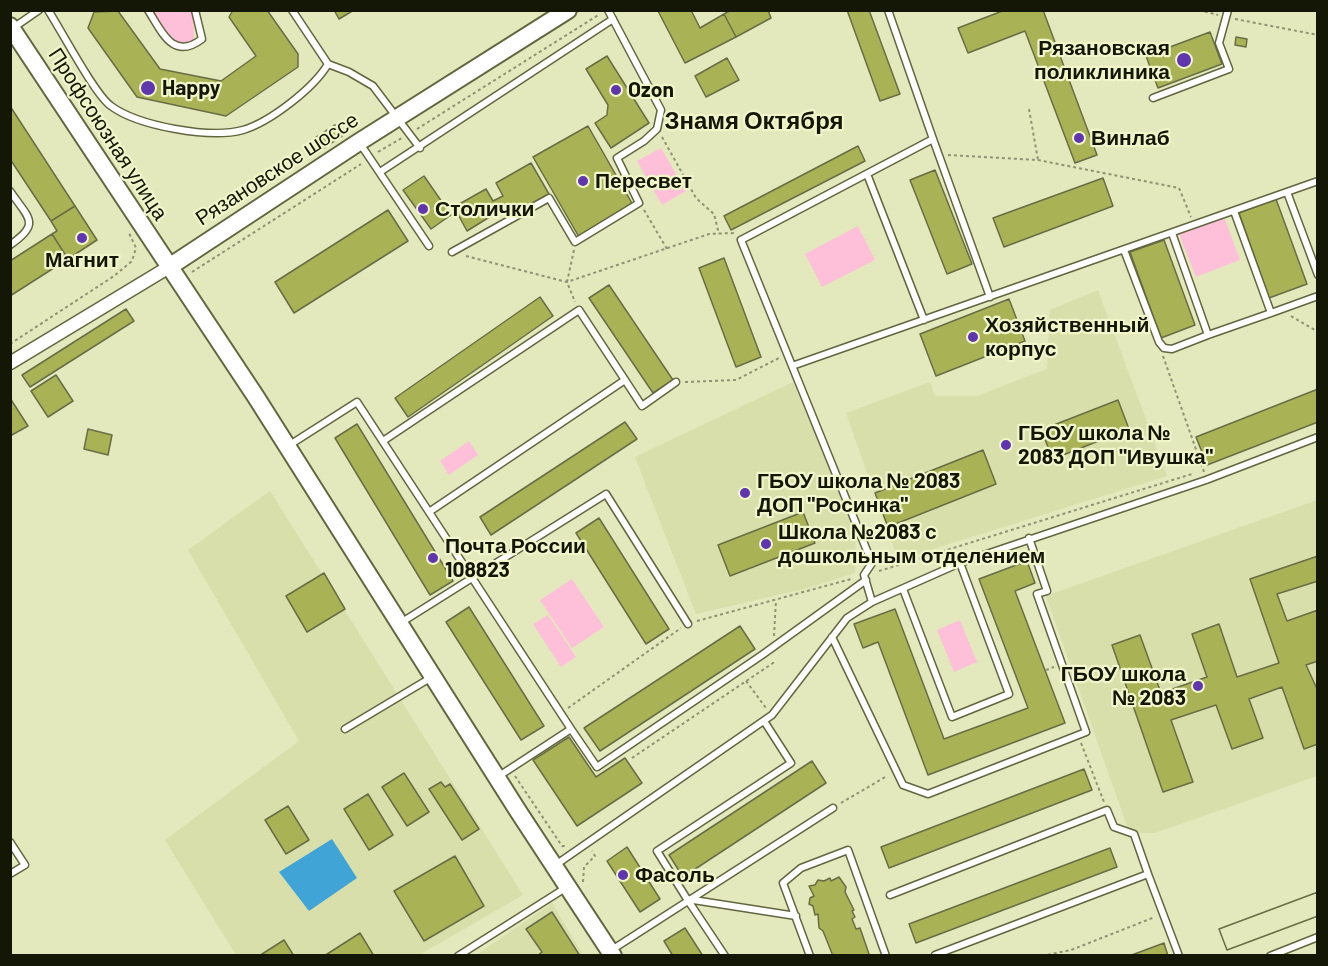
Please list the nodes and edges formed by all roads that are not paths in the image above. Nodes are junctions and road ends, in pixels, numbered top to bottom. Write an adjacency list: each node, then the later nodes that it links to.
1 (39, 10): 11 (lane)
2 (48, 10): 12 (lane)
3 (148, 10): 4 (lane)
4 (195, 10)
5 (292, 10): 12 (lane)
6 (607, 10): 10 (lane)
7 (888, 10): 15 (lane)
8 (559, 13): 14 (street, Рязановское шоссе)
9 (1227, 14): 13 (lane)
10 (613, 19): 17 (lane); 28 (lane)
11 (11, 27): 29 (street, Профсоюзная улица)
12 (328, 64): 14 (lane)
13 (1153, 98)
14 (399, 117): 16 (street, Рязановское шоссе); 17 (lane)
15 (933, 140): 19 (lane); 32 (lane)
16 (359, 142): 18 (lane); 29 (street, Рязановское шоссе)
17 (420, 148): 18 (lane)
18 (380, 172): 26 (lane)
19 (867, 174): 34 (lane); 37 (lane)
20 (1317, 181): 22 (lane)
21 (10, 191): 25 (lane)
22 (1287, 192): 23 (lane); 30 (lane)
23 (1234, 211): 24 (lane); 33 (lane)
24 (1172, 233): 27 (lane); 35 (lane)
25 (10, 244)
26 (429, 246)
27 (1124, 250): 32 (lane); 35 (lane)
28 (452, 252)
29 (169, 267): 36 (street, Рязановское шоссе); 42 (street, Профсоюзная улица)
30 (1317, 275)
31 (1317, 296): 33 (lane)
32 (990, 297): 34 (lane)
33 (1271, 313): 35 (lane)
34 (924, 320): 37 (lane)
35 (1208, 335)
36 (12, 360)
37 (792, 366): 47 (lane)
38 (625, 380): 39 (lane); 41 (lane); 43 (lane)
39 (676, 382)
40 (1317, 437): 44 (lane)
41 (383, 441): 42 (lane); 43 (lane)
42 (287, 446): 50 (street, Профсоюзная улица)
43 (429, 512): 46 (lane)
44 (1029, 538): 45 (lane); 52 (lane)
45 (960, 563): 48 (lane); 48 (lane)
46 (473, 578): 50 (lane); 51 (lane); 56 (lane)
47 (865, 578): 49 (lane); 56 (lane)
48 (903, 589): 49 (lane)
49 (872, 603): 52 (lane)
50 (400, 624): 53 (street, Профсоюзная улица)
51 (688, 624)
52 (832, 637): 54 (lane)
53 (433, 676): 55 (lane); 57 (street, Профсоюзная улица)
54 (764, 721): 60 (lane); 65 (lane)
55 (345, 729)
56 (571, 729): 57 (lane)
57 (503, 773): 60 (street, Профсоюзная улица)
58 (833, 808): 65 (lane)
59 (10, 842): 61 (lane)
60 (554, 866): 63 (street, Профсоюзная улица)
61 (10, 874)
62 (1148, 874): 64 (lane); 69 (lane); 74 (lane)
63 (568, 887): 68 (street, Профсоюзная улица); 70 (lane)
64 (890, 894)
65 (687, 899): 66 (lane); 68 (lane); 71 (lane)
66 (796, 916): 72 (lane); 73 (lane)
67 (1317, 937): 75 (lane)
68 (611, 953)
69 (935, 955)
70 (458, 956)
71 (725, 956)
72 (810, 956)
73 (886, 956)
74 (1179, 956)
75 (1270, 956)

